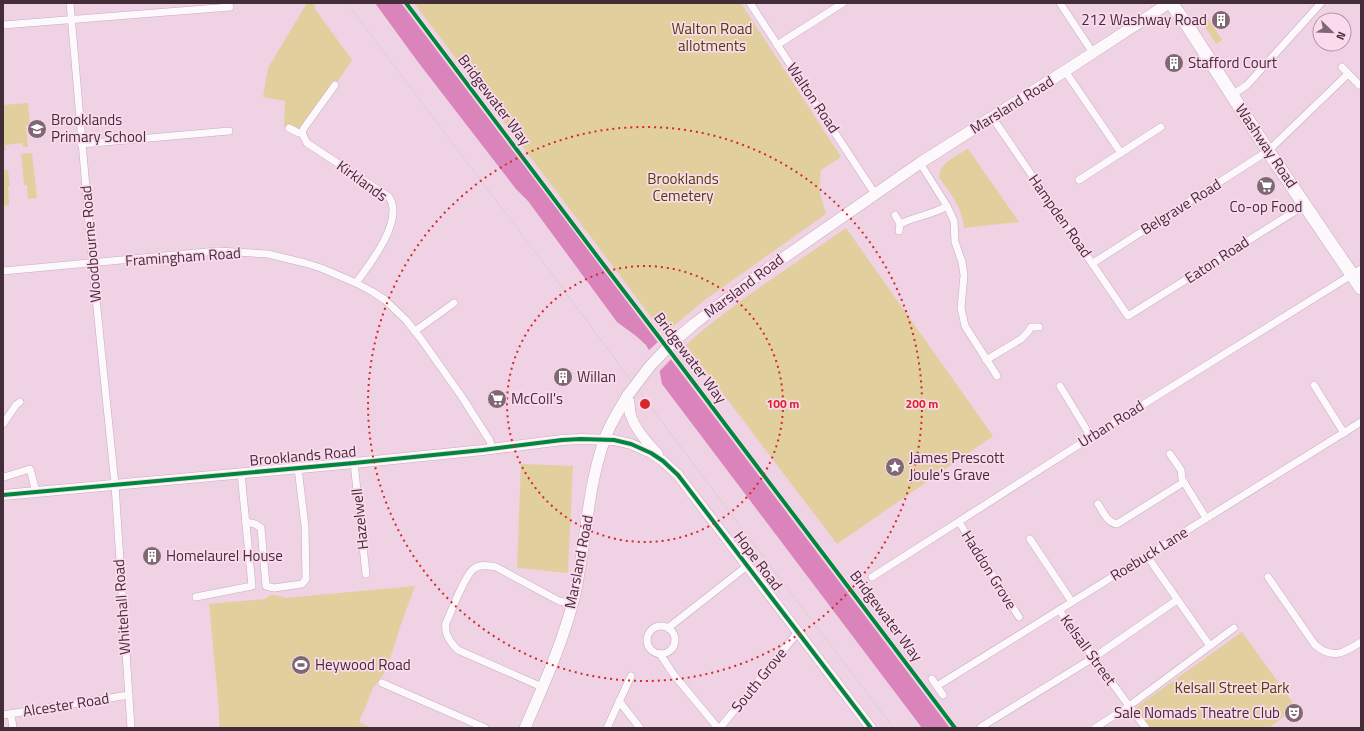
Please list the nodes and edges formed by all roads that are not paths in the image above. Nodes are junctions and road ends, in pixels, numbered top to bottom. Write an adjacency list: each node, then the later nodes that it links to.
1 (70, 3): 8 (street, Woodbourne Road)
2 (750, 3): 10 (street, Walton Road)
3 (843, 3): 10 (street)
4 (1060, 3): 11 (street)
5 (1170, 3): 11 (main road, Marsland Road); 17 (highway, Washway Road)
6 (1321, 3): 17 (street)
7 (230, 7): 8 (street)
8 (71, 19): 9 (street); 23 (street, Woodbourne Road)
9 (3, 25)
10 (777, 45): 28 (street, Walton Road)
11 (1093, 53): 13 (main road, Marsland Road)
12 (1342, 67): 14 (street)
13 (1065, 71): 18 (main road, Marsland Road); 25 (street)
14 (1348, 74): 16 (street); 24 (street, Belgrave Road)
15 (335, 85): 22 (street)
16 (1359, 85)
17 (1232, 95): 24 (highway, Washway Road)
18 (992, 117): 26 (main road, Marsland Road); 33 (street, Hampden Road)
19 (1161, 127): 25 (street)
20 (289, 128): 22 (street, Kirklands)
21 (229, 131): 23 (street)
22 (302, 133): 36 (street, Kirklands)
23 (81, 144): 32 (street, Woodbourne Road)
24 (1268, 151): 29 (highway, Washway Road); 33 (street, Belgrave Road)
25 (1120, 153): 27 (street)
26 (920, 163): 28 (main road, Marsland Road); 30 (street)
27 (1079, 180)
28 (875, 194): 48 (main road, Marsland Road, bridge)
29 (1305, 205): 35 (highway, Washway Road); 39 (street, Eaton Road)
30 (947, 206): 31 (street); 44 (street)
31 (894, 216)
32 (92, 263): 34 (street, Framingham Road); 36 (street, Framingham Road); 66 (street, Woodbourne Road)
33 (1093, 263): 39 (street, Hampden Road)
34 (3, 272)
35 (1356, 272): 37 (highway, Washway Road); 56 (street, Urban Road)
36 (356, 283): 43 (street, Framingham Road)
37 (1361, 288)
38 (454, 303): 43 (street)
39 (1128, 316)
40 (1025, 320): 41 (street)
41 (1030, 327): 42 (street); 44 (street)
42 (1039, 327)
43 (415, 331): 58 (street, Framingham Road)
44 (986, 360): 45 (street)
45 (997, 376)
46 (1314, 385): 55 (street)
47 (1060, 386): 50 (street)
48 (628, 395): 52 (main road); 57 (main road, Marsland Road)
49 (1074, 395): 50 (street)
50 (1067, 399): 56 (street)
51 (20, 402): 54 (street)
52 (630, 413): 60 (street)
53 (1361, 422): 55 (street, Roebuck Lane)
54 (3, 424)
55 (1344, 433): 70 (street, Roebuck Lane)
56 (1091, 437): 72 (street, Urban Road)
57 (604, 440): 58 (street, Brooklands Road); 60 (street, Hope Road); 82 (main road, Marsland Road)
58 (492, 448): 61 (street, Brooklands Road)
59 (1170, 454): 65 (street)
60 (663, 461): 75 (street, Hope Road)
61 (354, 463): 62 (street, Brooklands Road); 76 (street, Hazelwell)
62 (298, 468): 63 (street, Brooklands Road); 71 (street)
63 (242, 474): 66 (street, Brooklands Road); 71 (street)
64 (3, 476): 67 (street)
65 (1184, 482): 69 (street); 70 (street)
66 (115, 485): 67 (street, Brooklands Road); 98 (street, Whitehall Road)
67 (36, 492): 68 (street, Brooklands Road)
68 (3, 495)
69 (1098, 504)
70 (1206, 518): 74 (street, Roebuck Lane)
71 (246, 522): 79 (street)
72 (959, 522): 77 (street, Urban Road); 84 (street, Haddon Grove)
73 (1030, 539): 81 (street)
74 (1147, 556): 80 (street); 81 (street, Roebuck Lane)
75 (747, 566): 85 (street); 87 (street, Hope Road)
76 (366, 574)
77 (872, 577)
78 (1268, 577): 88 (street)
79 (196, 597)
80 (1177, 600): 89 (street); 91 (street)
81 (1072, 602): 83 (street, Roebuck Lane)
82 (572, 604): 96 (main road, Marsland Road); 96 (street)
83 (1059, 610): 91 (street, Kelsall Street); 95 (street, Roebuck Lane)
84 (1019, 618)
85 (668, 628): 90 (street); 90 (street)
86 (1234, 628): 89 (street)
87 (798, 632): 110 (street, South Grove); 111 (street, Hope Road)
88 (1361, 642)
89 (1210, 646): 100 (street)
90 (660, 654): 110 (street)
91 (1093, 658): 100 (street, Kelsall Street); 103 (street)
92 (631, 676): 99 (street)
93 (932, 679): 95 (street)
94 (382, 683): 106 (street)
95 (937, 686): 97 (street)
96 (542, 687): 107 (main road, Marsland Road)
97 (943, 694)
98 (129, 695): 101 (street, Alcester Road); 105 (street, Whitehall Road)
99 (619, 701): 108 (street); 109 (street)
100 (1129, 706): 112 (street); 113 (street, Kelsall Street)
101 (11, 714): 102 (street, Alcester Road); 104 (street)
102 (3, 715)
103 (981, 727)
104 (13, 728)
105 (131, 728)
106 (485, 728)
107 (525, 728)
108 (607, 728)
109 (640, 728)
110 (719, 728)
111 (870, 728)
112 (1095, 728)
113 (1146, 728)

